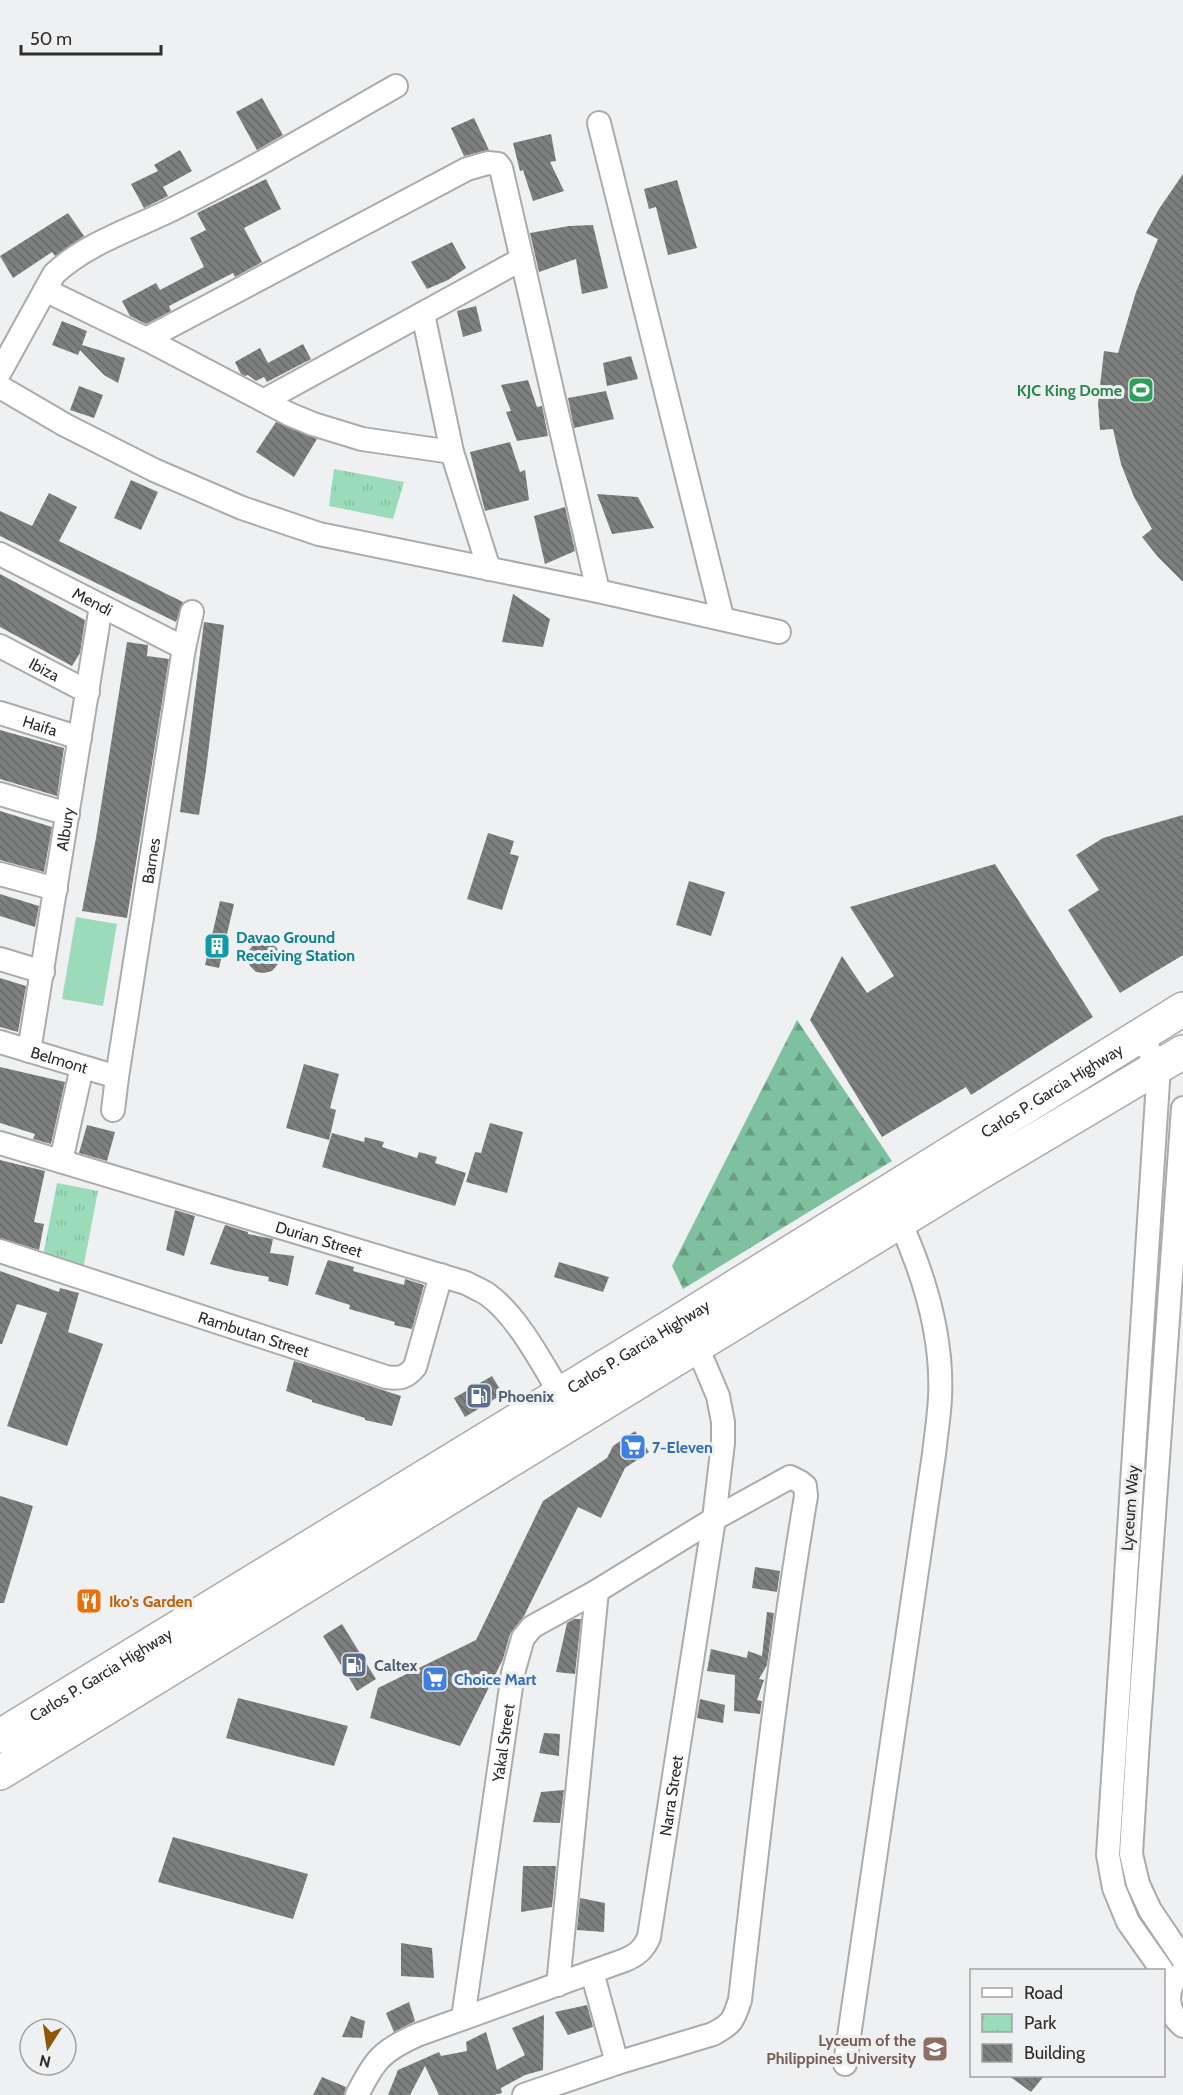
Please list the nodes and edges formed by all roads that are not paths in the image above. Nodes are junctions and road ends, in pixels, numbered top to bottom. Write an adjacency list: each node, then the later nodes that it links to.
1 (396, 86): 4 (street)
2 (599, 123): 16 (street)
3 (522, 259): 5 (street); 6 (street); 13 (street)
4 (45, 290): 6 (street); 7 (street)
5 (423, 314): 9 (street); 10 (street)
6 (146, 339): 9 (street)
7 (0, 372)
8 (0, 387): 12 (street)
9 (265, 400): 10 (street)
10 (452, 452): 12 (street)
11 (0, 554): 14 (street, Mendi)
12 (489, 568): 13 (street)
13 (598, 591): 16 (street)
14 (101, 606): 18 (street, Mendi); 20 (street, Albury)
15 (192, 612): 18 (street, Barnes)
16 (722, 617): 17 (street)
17 (779, 632)
18 (184, 648): 35 (street, Barnes)
19 (2, 653): 20 (street, Ibiza)
20 (88, 692): 22 (street, Albury)
21 (0, 713): 22 (street, Haifa)
22 (80, 738): 24 (street, Albury)
23 (0, 794): 24 (street)
24 (68, 813): 26 (street, Albury)
25 (0, 874): 26 (street)
26 (56, 889): 28 (street, Albury)
27 (0, 960): 28 (street)
28 (42, 972): 32 (street, Albury)
29 (1178, 1023): 30 (highway, Carlos P. Garcia Highway)
30 (1140, 1036): 33 (street); 39 (highway, Carlos P. Garcia Highway)
31 (0, 1042): 32 (street, Belmont)
32 (29, 1051): 34 (street, Belmont)
33 (1171, 1059): 41 (street, Lyceum Way); 43 (highway, Carlos P. Garcia Highway)
34 (82, 1067): 35 (street, Belmont); 40 (street)
35 (117, 1077): 37 (street, Barnes)
36 (1183, 1108): 42 (street, Lyceum Way)
37 (113, 1110)
38 (0, 1143): 40 (street, Durian Street)
39 (959, 1148): 43 (highway); 47 (highway, Carlos P. Garcia Highway)
40 (61, 1161): 46 (street, Durian Street)
41 (1152, 1168): 42 (street); 55 (street, Lyceum Way)
42 (1178, 1168): 53 (street, Lyceum Way)
43 (976, 1176): 44 (highway, Carlos P. Garcia Highway)
44 (900, 1222): 47 (highway, Carlos P. Garcia Highway); 60 (street)
45 (0, 1251): 46 (street, Rambutan Street)
46 (441, 1275): 48 (street, Durian Street)
47 (687, 1335): 48 (highway, Carlos P. Garcia Highway); 49 (street, Narra Street)
48 (568, 1408): 51 (highway, Carlos P. Garcia Highway); 52 (highway, Carlos P. Garcia Highway)
49 (714, 1519): 50 (street, Yakal Street); 54 (street, Narra Street); 59 (street, Yakal Street)
50 (597, 1591): 56 (street); 57 (street, Yakal Street)
51 (0, 1736)
52 (0, 1773)
53 (1183, 1959)
54 (592, 1972): 56 (street, Narra Street); 59 (street)
55 (1170, 1975): 58 (street)
56 (558, 1985): 57 (street, Narra Street)
57 (463, 2018): 61 (street, Narra Street)
58 (1183, 2026)
59 (617, 2063): 62 (street)
60 (845, 2064)
61 (357, 2095)
62 (524, 2095)

